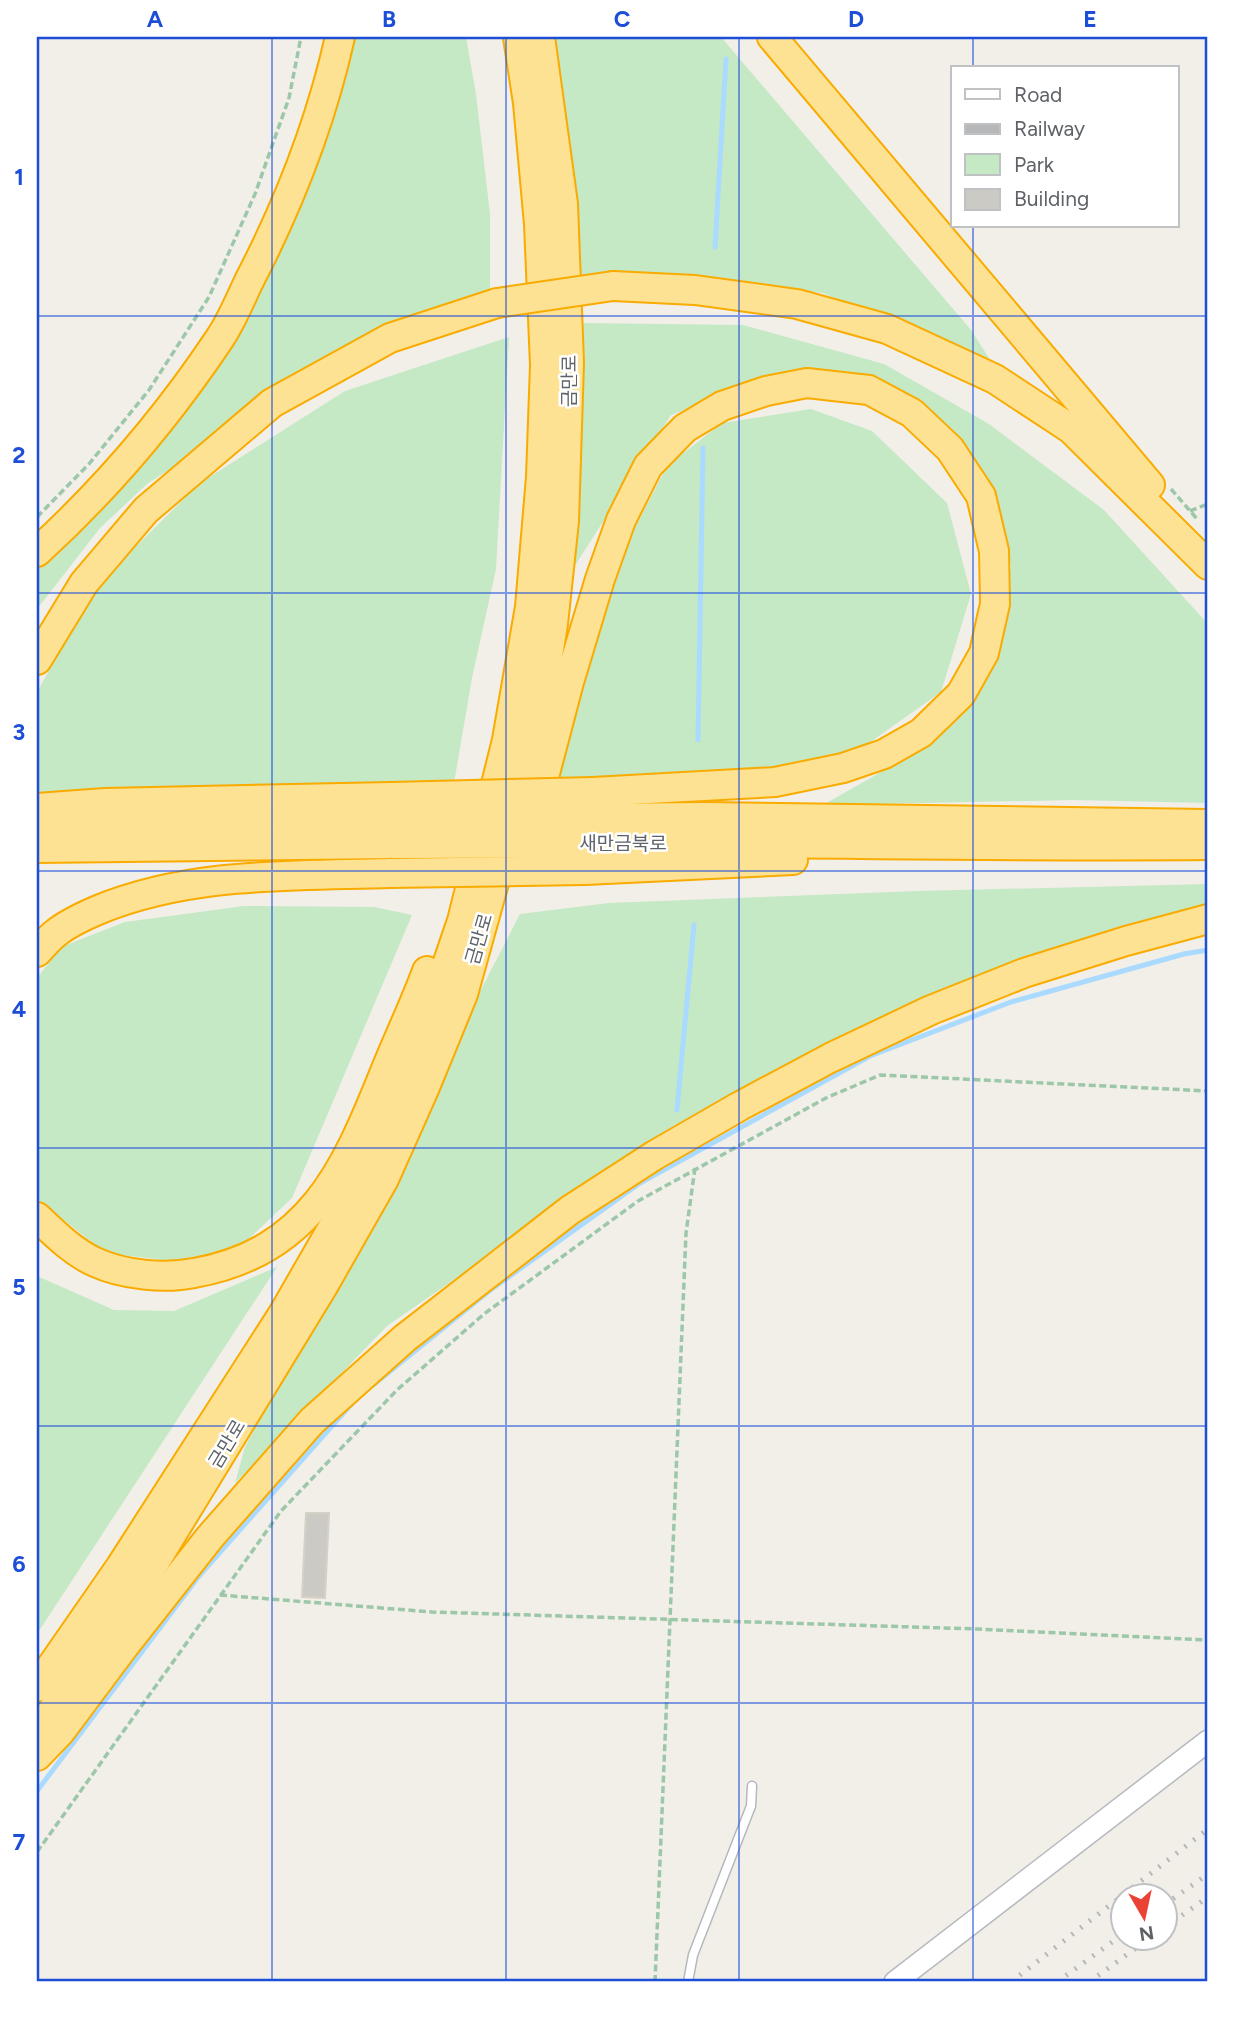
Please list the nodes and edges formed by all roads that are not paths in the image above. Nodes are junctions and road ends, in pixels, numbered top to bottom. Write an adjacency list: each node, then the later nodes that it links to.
1 (340, 37): 5 (highway)
2 (518, 37): 9 (highway, 금만로)
3 (540, 37): 20 (highway, 금만로)
4 (772, 37): 6 (highway)
5 (37, 552)
6 (1208, 554)
7 (1208, 565): 8 (highway, bridge)
8 (37, 660)
9 (507, 740): 21 (highway); 22 (highway, 금만로)
10 (37, 808): 12 (highway)
11 (592, 818): 12 (highway, 새만금북로, bridge); 12 (highway, bridge); 13 (highway, 새만금북로); 16 (highway, 새만금북로); 20 (highway)
12 (393, 820): 14 (highway, 새만금북로); 17 (highway, 새만금북로)
13 (1208, 824)
14 (37, 825)
15 (1208, 845): 16 (highway, 새만금북로)
16 (1069, 847): 19 (highway, bridge)
17 (37, 848)
18 (1208, 919): 25 (highway)
19 (37, 952)
20 (425, 1087): 23 (highway, 금만로)
21 (37, 1217)
22 (37, 1687)
23 (37, 1733)
24 (1208, 1741): 28 (street)
25 (37, 1756)
26 (752, 1786): 27 (lane)
27 (688, 1982)
28 (895, 1982)

